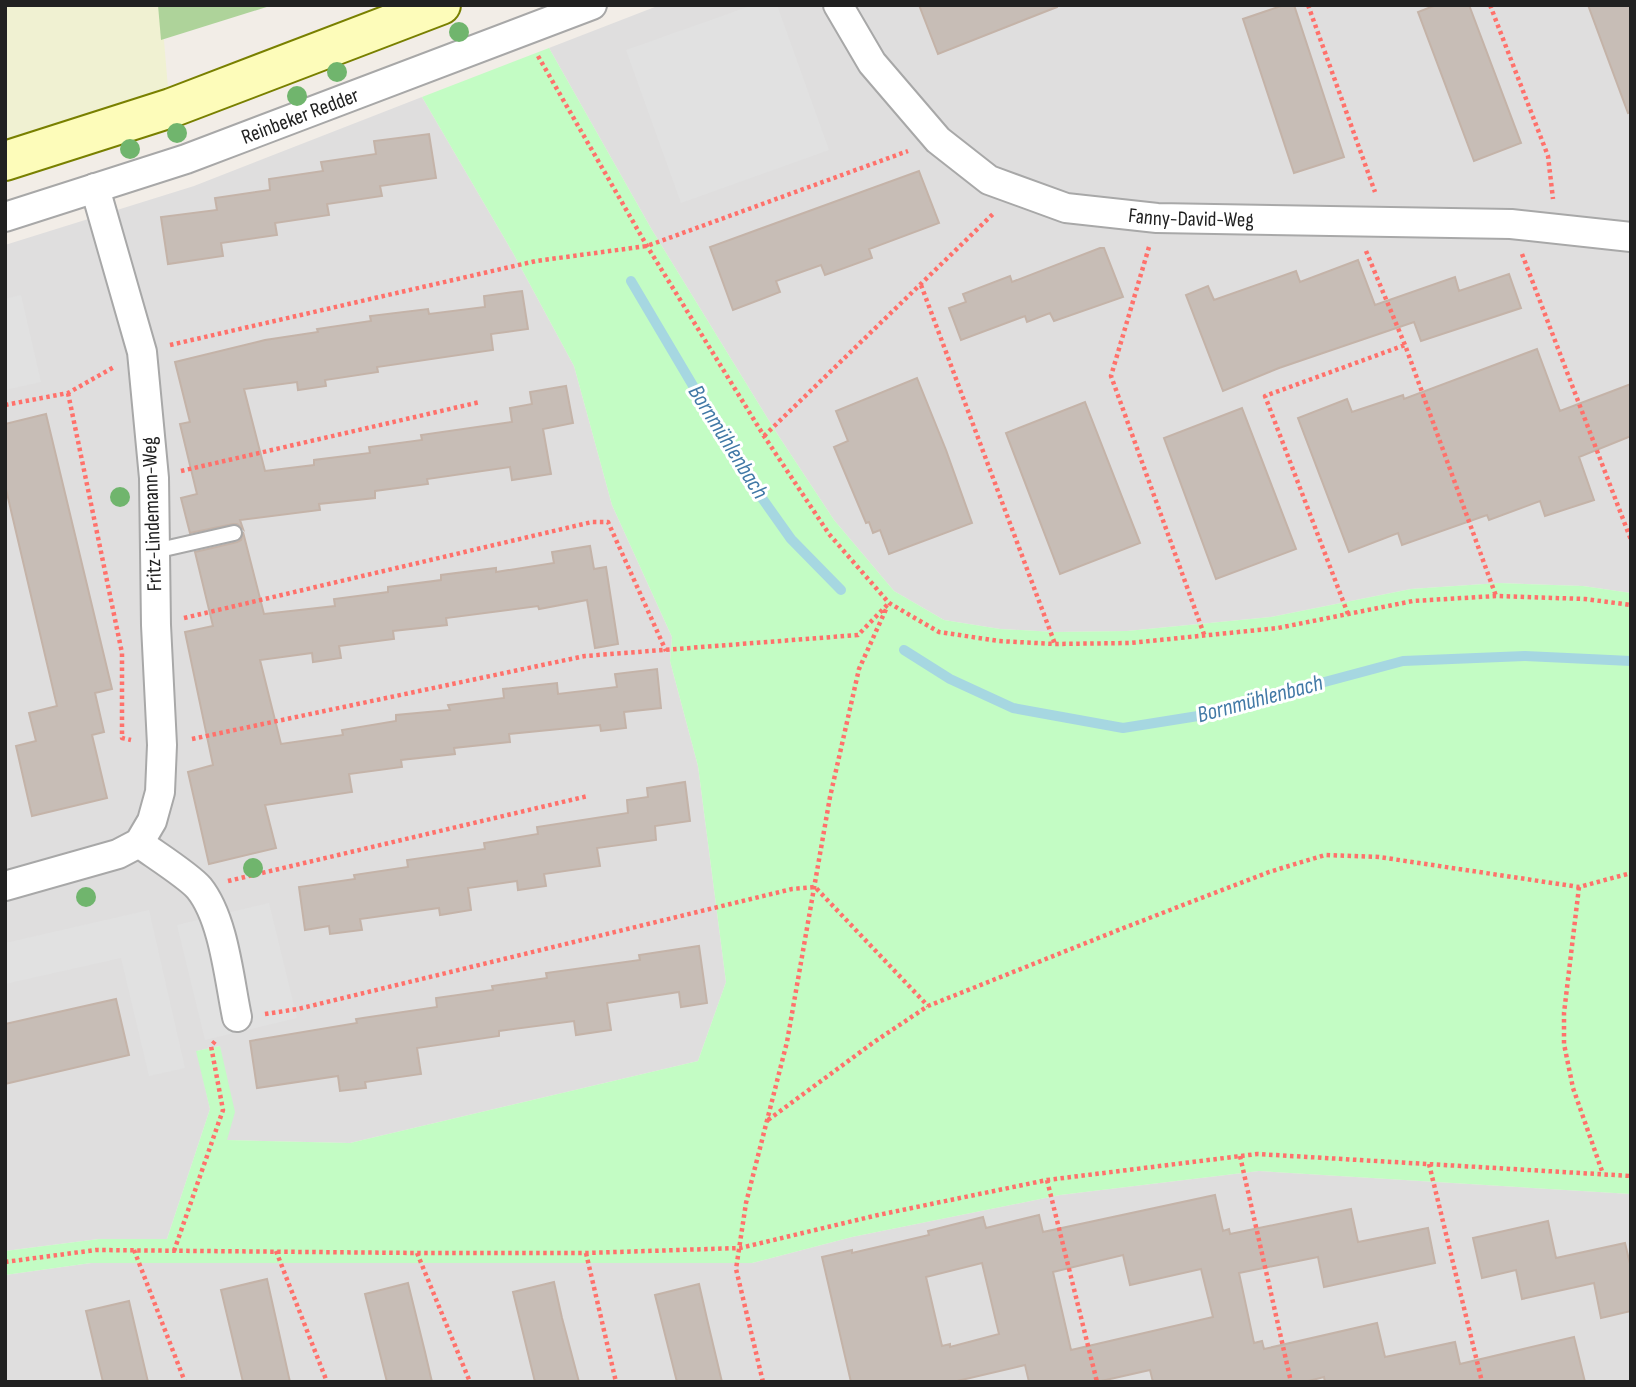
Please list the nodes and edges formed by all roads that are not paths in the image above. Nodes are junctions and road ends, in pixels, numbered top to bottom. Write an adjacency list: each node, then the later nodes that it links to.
1 (441, 5): 4 (main road)
2 (592, 5): 5 (street, Reinbeker Redder)
3 (838, 5): 7 (street, Fanny-David-Weg)
4 (5, 161)
5 (95, 188): 6 (street, Reinbeker Redder); 9 (street, Fritz-Lindemann-Weg)
6 (5, 216)
7 (1631, 237)
8 (234, 533): 9 (lane)
9 (155, 551): 10 (street, Fritz-Lindemann-Weg)
10 (139, 843): 11 (street); 12 (street)
11 (5, 886)
12 (237, 1017)

